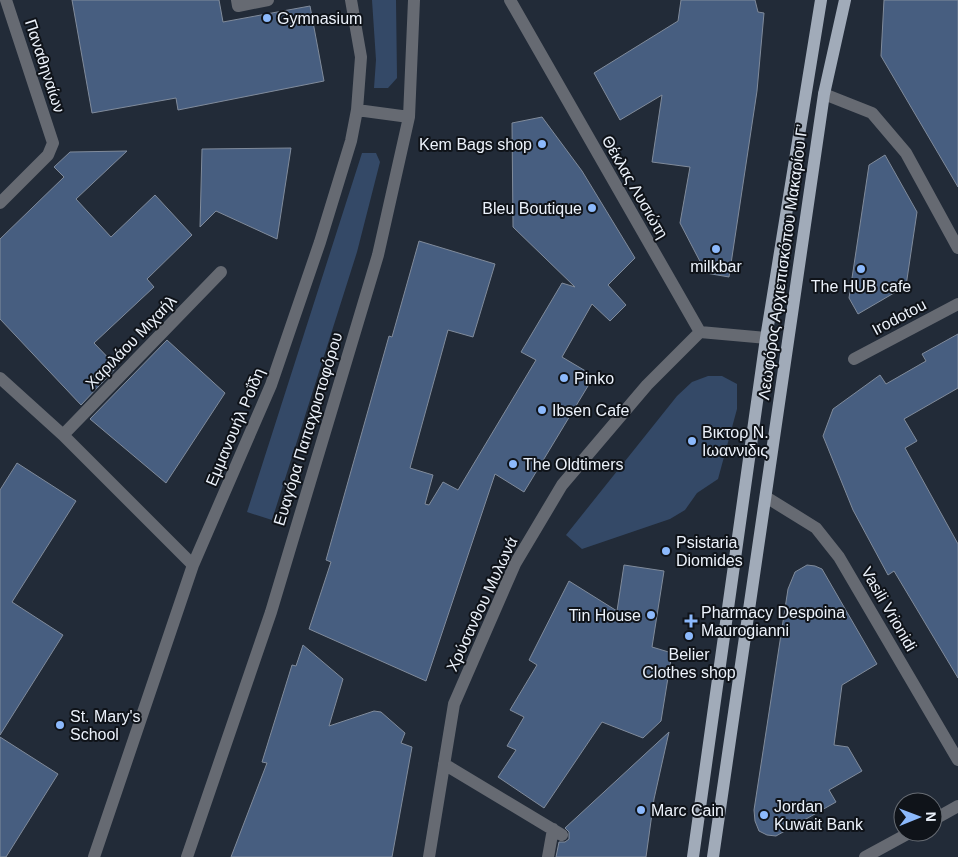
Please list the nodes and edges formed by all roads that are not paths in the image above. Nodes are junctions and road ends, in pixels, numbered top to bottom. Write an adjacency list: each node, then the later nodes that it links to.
1 (6, 0): 12 (street, Παναθηναίων)
2 (237, 0): 3 (street)
3 (268, 0)
4 (351, 0): 10 (street, Εμμανουήλ Ροΐδη)
5 (414, 0): 11 (street, Ευαγόρα Παπαχριστοφόρου)
6 (510, 0): 16 (street, Θέκλας Λυσιώτη)
7 (821, 0): 17 (main road, Λεωφόρος Αρχιεπισκόπου Μακαρίου Γ’)
8 (845, 0): 9 (main road, Λεωφόρος Αρχιεπισκόπου Μακαρίου Γ’)
9 (824, 94): 13 (street); 21 (main road, Λεωφόρος Αρχιεπισκόπου Μακαρίου Γ’)
10 (357, 110): 11 (street); 22 (street, Εμμανουήλ Ροΐδη)
11 (409, 117): 29 (street, Ευαγόρα Παπαχριστοφόρου)
12 (0, 203)
13 (958, 248)
14 (221, 272): 20 (street, Χαριλάου Μιχαήλ)
15 (958, 304): 18 (street, Irodotou)
16 (700, 332): 17 (street); 24 (street, Χρύσανθου Μυλωνά)
17 (766, 338): 32 (main road, Λεωφόρος Αρχιεπισκόπου Μακαρίου Γ’)
18 (854, 359)
19 (0, 378): 20 (street)
20 (63, 435): 22 (street)
21 (766, 497): 23 (street, Vasili Vrionidi); 33 (main road, Λεωφόρος Αρχιεπισκόπου Μακαρίου Γ’)
22 (194, 564): 28 (street, Εμμανουήλ Ροΐδη)
23 (958, 760)
24 (444, 764): 30 (street, Χρύσανθου Μυλωνά); 31 (street)
25 (958, 806): 26 (street)
26 (943, 814)
27 (893, 841): 34 (street)
28 (94, 857)
29 (188, 857)
30 (429, 857)
31 (548, 857)
32 (693, 857)
33 (713, 857)
34 (865, 857)

